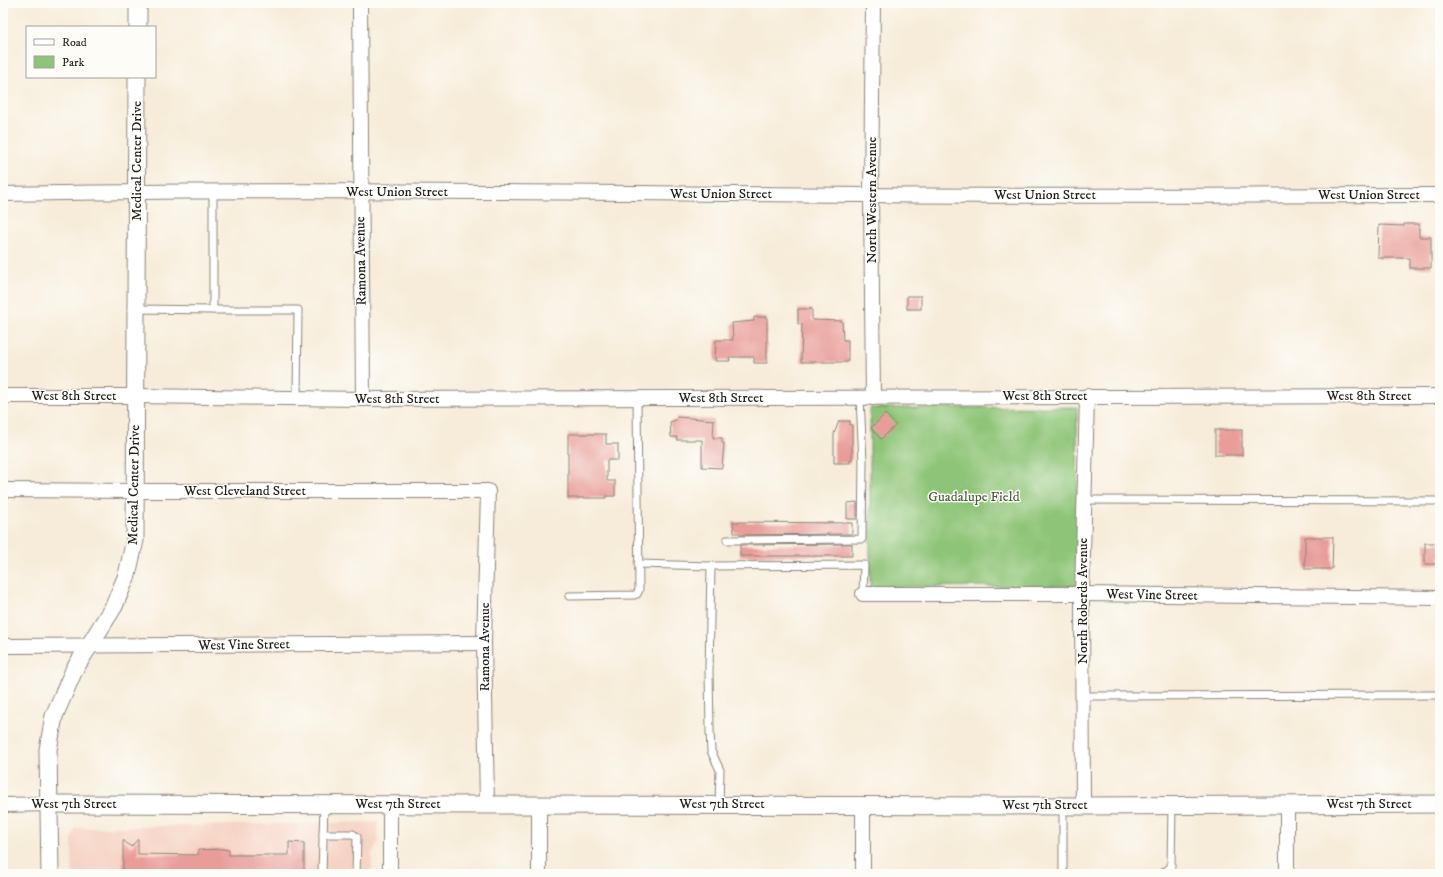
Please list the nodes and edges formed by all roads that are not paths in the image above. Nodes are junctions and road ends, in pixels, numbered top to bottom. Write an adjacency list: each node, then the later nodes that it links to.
1 (138, 3): 4 (street)
2 (360, 3): 7 (street, Ramona Avenue)
3 (873, 3): 10 (street, North Western Avenue)
4 (138, 26)
5 (137, 78): 6 (street, Medical Center Drive)
6 (136, 191): 8 (street, West Union Street); 9 (street, West Union Street); 12 (street, Medical Center Drive)
7 (360, 191): 8 (street, West Union Street); 10 (street, West Union Street); 21 (street, Ramona Avenue)
8 (213, 192): 13 (lane)
9 (3, 194)
10 (871, 195): 11 (street, West Union Street); 20 (street, North Western Avenue)
11 (1440, 195)
12 (136, 309): 13 (lane); 15 (street, Medical Center Drive)
13 (213, 310): 18 (lane)
14 (3, 396): 15 (street, West 8th Street)
15 (136, 396): 18 (street, West 8th Street); 24 (street, Medical Center Drive)
16 (1087, 396): 17 (street, West 8th Street); 20 (street, West 8th Street); 25 (street, North Roberds Avenue)
17 (1440, 396)
18 (297, 398): 21 (street, West 8th Street)
19 (637, 398): 20 (street, West 8th Street); 21 (street, West 8th Street); 28 (lane)
20 (867, 398): 27 (lane)
21 (363, 399)
22 (3, 490): 24 (street, West Cleveland Street)
23 (488, 490): 24 (street, West Cleveland Street); 34 (street, Ramona Avenue)
24 (135, 491): 36 (street, Medical Center Drive)
25 (1084, 500): 26 (lane); 31 (street, North Roberds Avenue)
26 (1440, 501)
27 (727, 540)
28 (638, 564): 29 (lane); 32 (lane)
29 (711, 566): 30 (lane); 45 (lane)
30 (863, 594): 31 (street, West Vine Street)
31 (1082, 594): 33 (street, West Vine Street); 38 (street, North Roberds Avenue)
32 (569, 596)
33 (1440, 598)
34 (484, 643): 36 (street, West Vine Street); 43 (street, Ramona Avenue)
35 (3, 646): 36 (street, West Vine Street)
36 (89, 646): 40 (street, Medical Center Drive)
37 (1440, 695): 38 (lane)
38 (1082, 696): 51 (street, North Roberds Avenue)
39 (3, 804): 40 (street, West 7th Street)
40 (50, 804): 41 (street, West 7th Street); 53 (street, Medical Center Drive)
41 (324, 804): 42 (street, West 7th Street); 52 (lane)
42 (390, 804): 43 (street, West 7th Street); 56 (street)
43 (487, 804): 44 (street, West 7th Street)
44 (538, 804): 45 (street, West 7th Street); 57 (street)
45 (719, 804): 47 (street, West 7th Street)
46 (1440, 804): 49 (street, West 7th Street)
47 (863, 805): 50 (street, West 7th Street); 58 (street)
48 (1172, 805): 49 (street, West 7th Street); 51 (street, West 7th Street); 60 (lane)
49 (1287, 805): 61 (street)
50 (1063, 806): 51 (street, West 7th Street); 59 (lane)
51 (1083, 806)
52 (323, 834): 54 (lane); 55 (lane)
53 (50, 874)
54 (322, 874)
55 (356, 874)
56 (390, 874)
57 (539, 874)
58 (863, 874)
59 (1063, 874)
60 (1162, 874)
61 (1287, 874)

